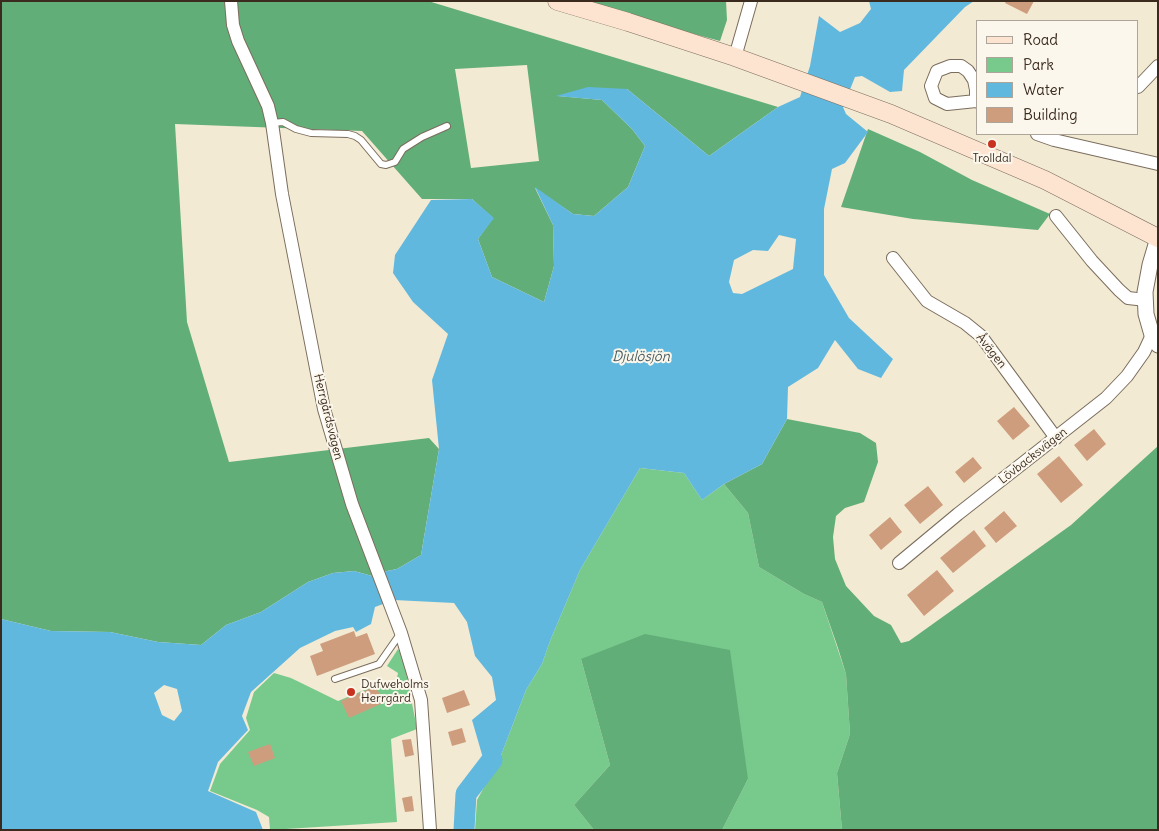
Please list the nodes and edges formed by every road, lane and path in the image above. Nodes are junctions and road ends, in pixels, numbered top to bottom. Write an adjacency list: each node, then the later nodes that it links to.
1 (231, 1): 7 (street, Herrgårdsvägen)
2 (557, 1): 4 (main road)
3 (751, 1): 4 (street)
4 (735, 57): 12 (main road)
5 (1158, 66): 6 (street)
6 (1139, 86)
7 (272, 123): 8 (lane); 18 (street, Herrgårdsvägen)
8 (447, 126)
9 (1040, 135): 10 (street)
10 (1158, 164)
11 (1056, 216): 14 (street)
12 (1158, 238): 14 (street)
13 (893, 258): 16 (street, Åvägen)
14 (1146, 300): 15 (street)
15 (1155, 340): 16 (street, Lövbacksvägen)
16 (1056, 438): 17 (street, Lövbacksvägen)
17 (899, 563)
18 (401, 633): 19 (lane); 20 (street, Herrgårdsvägen)
19 (336, 679)
20 (430, 830)

